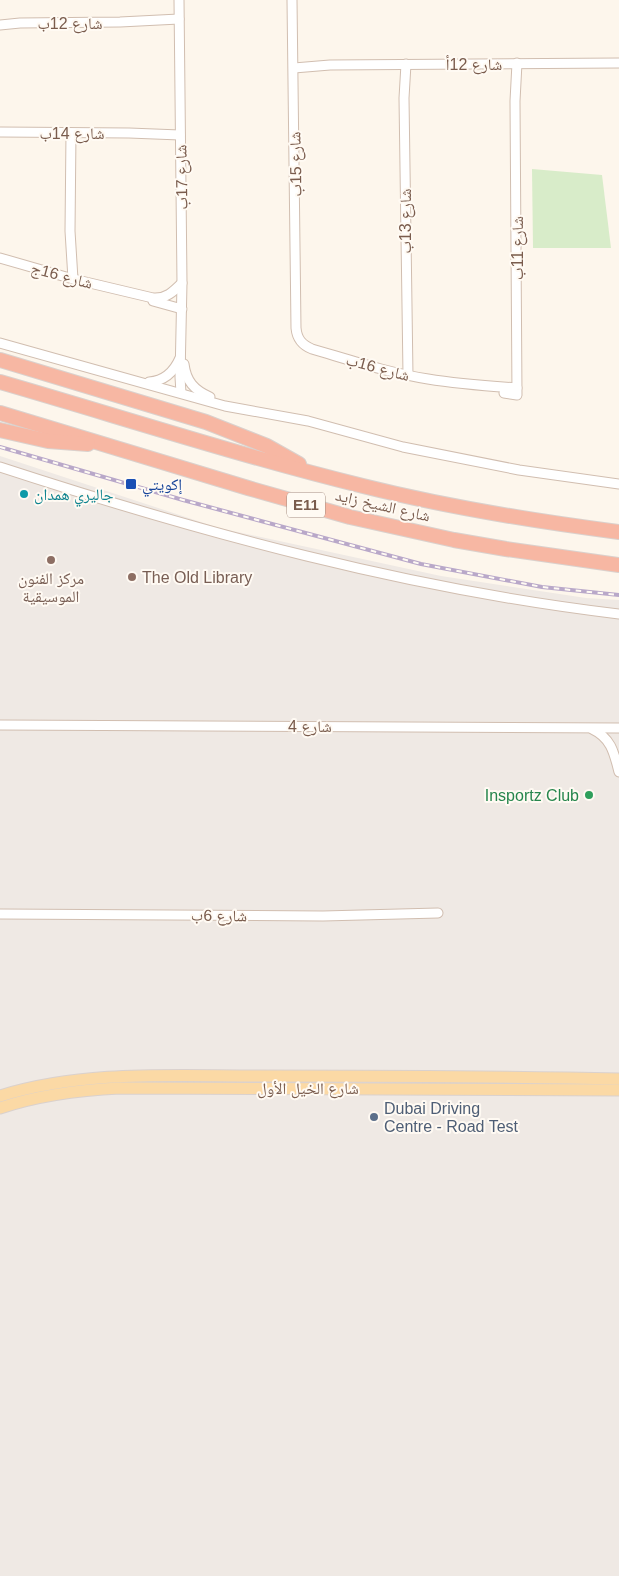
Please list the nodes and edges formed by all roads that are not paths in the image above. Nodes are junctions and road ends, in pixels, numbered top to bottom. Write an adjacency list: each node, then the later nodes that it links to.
1 (179, 0): 3 (street, شارع 17ب)
2 (292, 0): 8 (street, شارع 15ب)
3 (179, 22): 4 (street, شارع 12ب); 9 (street, شارع 17ب)
4 (0, 23)
5 (514, 63): 6 (street, شارع 12أ); 7 (street, شارع 12أ); 24 (street, شارع 11ب)
6 (619, 63)
7 (403, 64): 8 (street, شارع 12أ); 21 (street, شارع 13ب)
8 (294, 65): 17 (street, شارع 15ب)
9 (180, 132): 10 (street, شارع 14ب); 14 (street, شارع 17ب)
10 (68, 133): 11 (street, شارع 14ب); 13 (street)
11 (0, 134)
12 (0, 258): 13 (street, شارع 16ج)
13 (70, 278): 15 (street, شارع 16ج)
14 (182, 283): 15 (street, شارع 16ج); 16 (street, شارع 17ب)
15 (125, 292): 16 (street, شارع 16ج)
16 (182, 309): 19 (street, شارع 17ب)
17 (296, 328): 21 (street, شارع 16ب)
18 (0, 343): 23 (street)
19 (182, 354): 23 (street); 25 (street, شارع 17ب); 26 (street, شارع 17ب)
20 (0, 360): 31 (highway)
21 (404, 374): 24 (street, شارع 16ب)
22 (0, 382): 31 (highway, شارع الشيخ زايد / E11)
23 (142, 383): 25 (street)
24 (517, 392)
25 (181, 393): 26 (street)
26 (234, 408): 32 (street)
27 (0, 413): 29 (highway, شارع الشيخ زايد / E11)
28 (0, 430): 29 (highway)
29 (104, 443): 34 (highway, شارع الشيخ زايد / E11)
30 (0, 467): 35 (street)
31 (310, 472): 33 (highway, شارع الشيخ زايد / E11)
32 (619, 484)
33 (619, 532)
34 (619, 566)
35 (619, 614)
36 (0, 725): 37 (street, شارع 4)
37 (589, 728): 38 (street, شارع 4); 39 (street)
38 (619, 728)
39 (619, 772)
40 (438, 913): 41 (street, شارع 6ب)
41 (0, 914)
42 (619, 1079): 44 (main road, شارع الخيل الأول)
43 (619, 1090): 45 (main road, شارع الخيل الأول)
44 (0, 1096)
45 (0, 1108)

